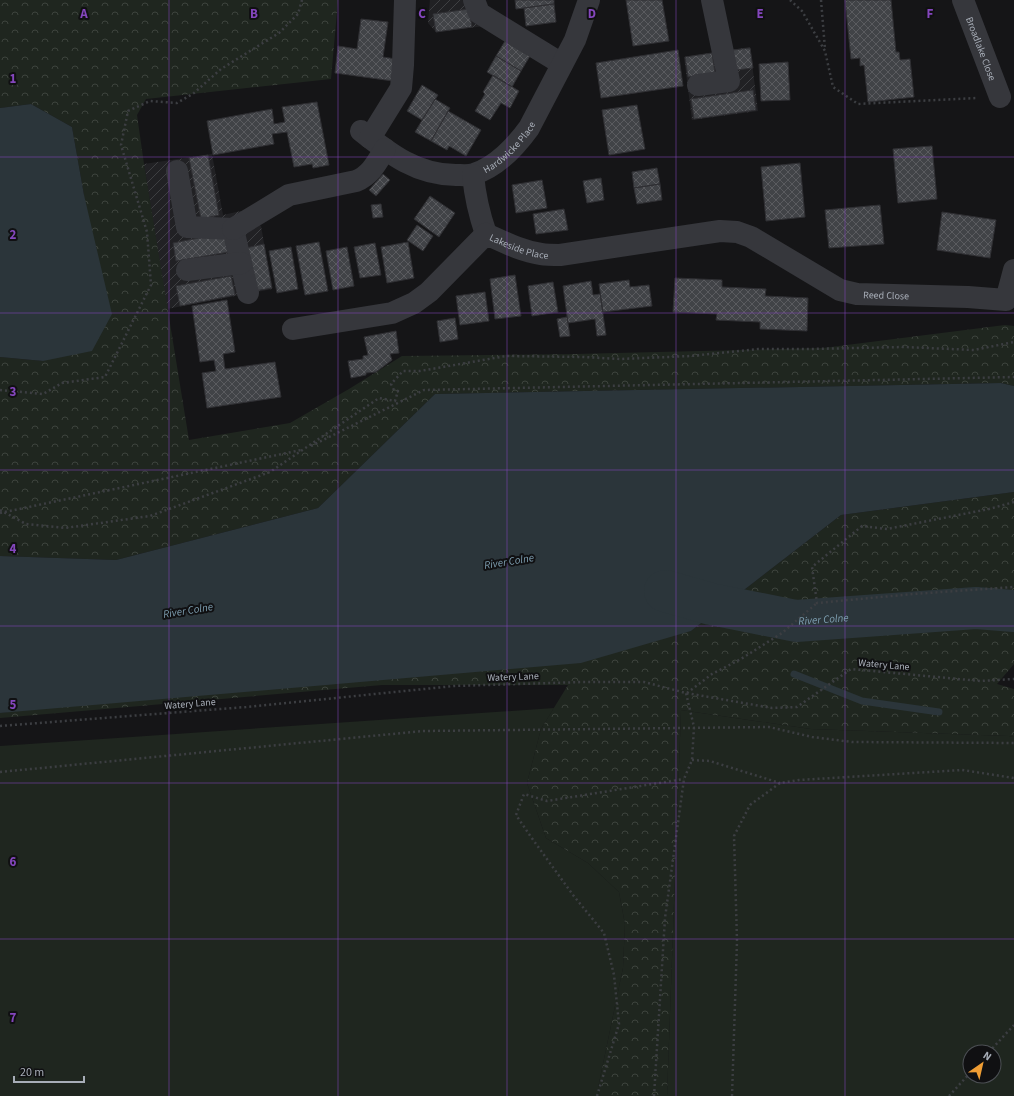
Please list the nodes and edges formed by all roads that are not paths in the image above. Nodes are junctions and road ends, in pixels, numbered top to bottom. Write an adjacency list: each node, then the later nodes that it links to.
1 (404, 0): 9 (street)
2 (474, 0): 6 (street)
3 (589, 0): 6 (street, Hardwicke Place)
4 (712, 0): 7 (street)
5 (963, 0): 8 (street, Broadlake Close)
6 (562, 64): 11 (street, Hardwicke Place)
7 (698, 85)
8 (1000, 97)
9 (372, 139): 11 (street, Hardwicke Place); 12 (street)
10 (177, 171): 12 (street)
11 (473, 175): 13 (street)
12 (233, 229): 15 (street)
13 (486, 234): 14 (street, Lakeside Place); 20 (street, Lakeside Place)
14 (751, 236): 19 (street, Reed Close)
15 (240, 263): 16 (street); 18 (street)
16 (187, 270)
17 (1014, 270): 19 (street, Reed Close)
18 (248, 293)
19 (1010, 301)
20 (293, 329)

